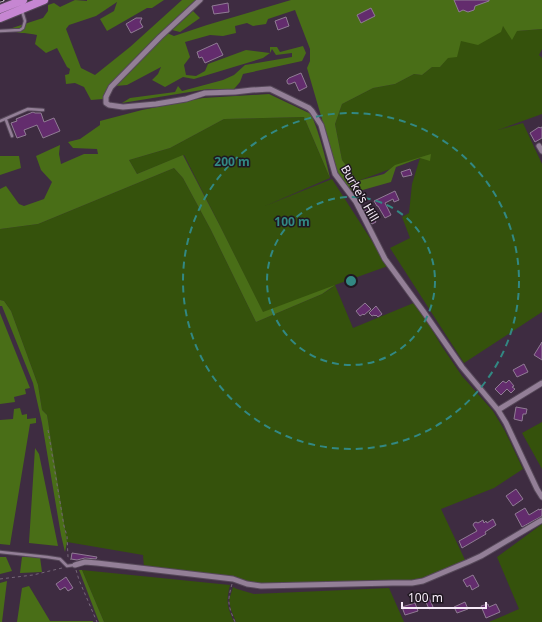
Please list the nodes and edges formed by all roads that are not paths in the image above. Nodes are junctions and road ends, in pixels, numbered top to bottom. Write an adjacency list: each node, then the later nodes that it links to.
1 (23, 0): 4 (highway)
2 (44, 0): 5 (highway)
3 (200, 0): 15 (street, Burke's Hill)
4 (0, 9)
5 (22, 9): 6 (highway); 7 (lane)
6 (0, 18)
7 (0, 31)
8 (43, 110): 9 (lane)
9 (6, 120): 10 (lane); 11 (lane)
10 (0, 121)
11 (12, 136)
12 (539, 146): 13 (street)
13 (542, 151)
14 (542, 383): 15 (street)
15 (498, 410): 16 (street, Burke's Hill)
16 (542, 497)
17 (542, 520): 19 (street)
18 (0, 552): 19 (lane)
19 (75, 565)

